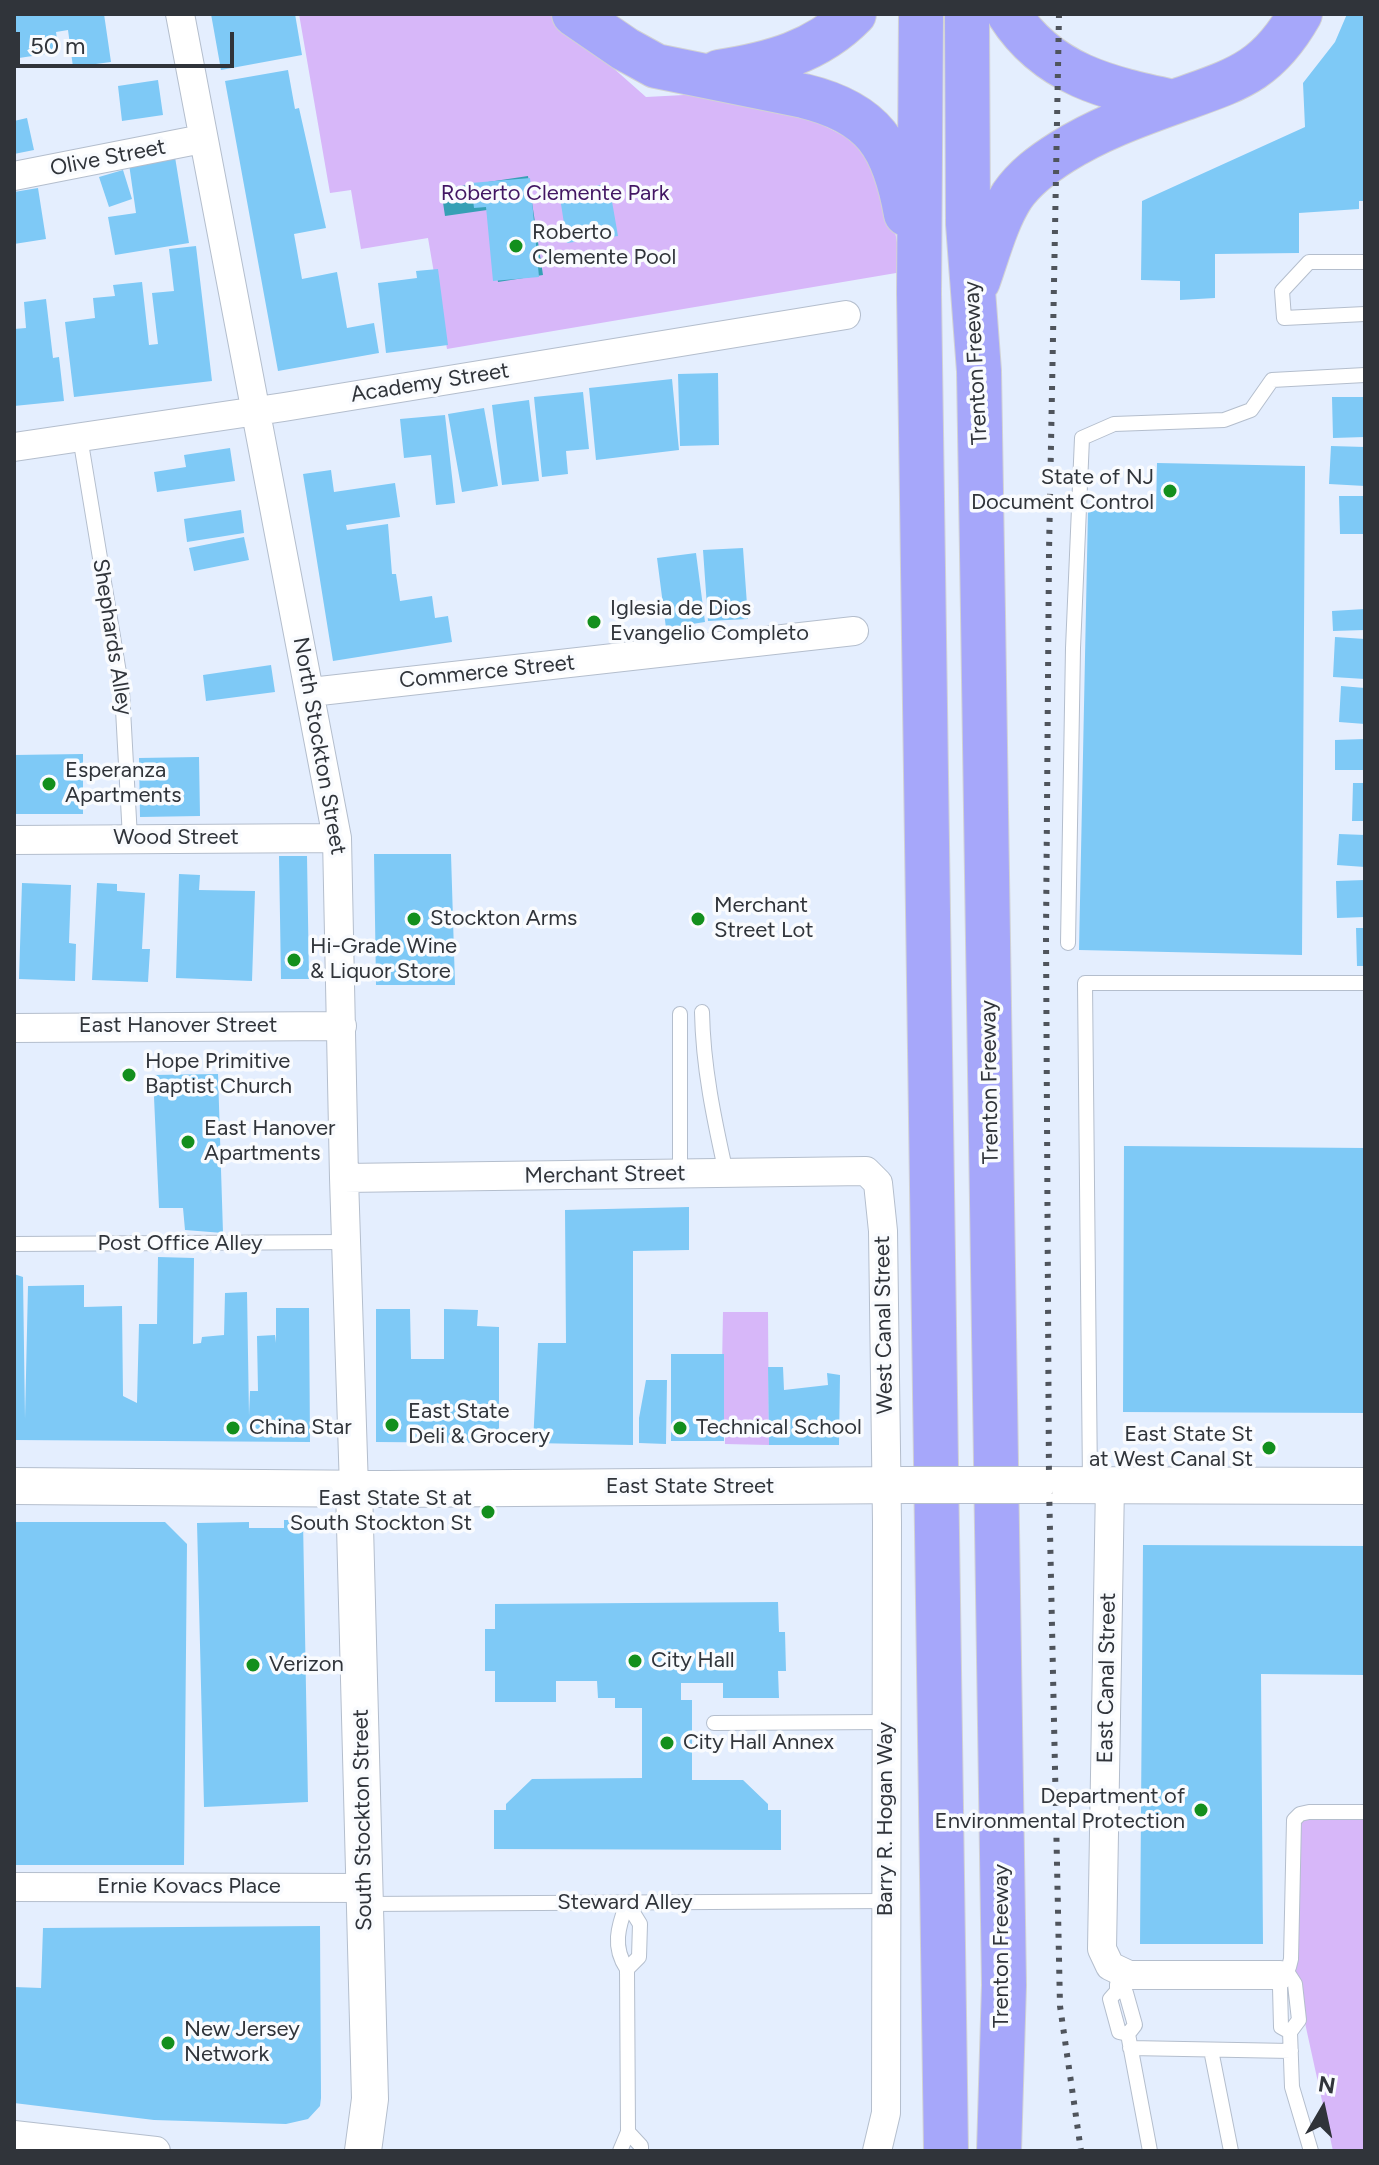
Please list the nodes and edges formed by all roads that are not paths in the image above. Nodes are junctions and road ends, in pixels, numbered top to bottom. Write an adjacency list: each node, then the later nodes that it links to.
1 (180, 14): 12 (street, North Stockton Street)
2 (574, 14): 9 (highway)
3 (600, 14): 9 (highway)
4 (854, 14): 10 (highway)
5 (921, 14): 15 (highway)
6 (967, 14): 16 (highway, Trenton Freeway)
7 (1009, 14): 11 (highway)
8 (1300, 14): 11 (highway)
9 (625, 49): 10 (highway)
10 (695, 75): 15 (highway)
11 (1174, 102): 16 (highway)
12 (202, 139): 13 (street, Olive Street); 20 (street, North Stockton Street)
13 (14, 176)
14 (1365, 262): 17 (lane)
15 (919, 293): 66 (highway)
16 (973, 295): 55 (highway, Trenton Freeway)
17 (1365, 314)
18 (846, 315): 20 (street, Academy Street)
19 (1365, 375): 28 (lane)
20 (255, 411): 21 (street, Academy Street); 24 (street, North Stockton Street)
21 (80, 437): 22 (street, Academy Street); 25 (lane, Shephards Alley)
22 (14, 447)
23 (854, 631): 24 (street, Commerce Street)
24 (311, 692): 26 (street, North Stockton Street)
25 (130, 838): 26 (street, Wood Street); 27 (street, Wood Street)
26 (337, 838): 32 (street, North Stockton Street)
27 (14, 840)
28 (1068, 943)
29 (1365, 983): 40 (lane)
30 (702, 1012): 35 (lane)
31 (680, 1014): 36 (lane)
32 (342, 1026): 33 (street, East Hanover Street); 37 (street, North Stockton Street)
33 (14, 1028)
34 (866, 1171): 35 (street, Merchant Street); 41 (street, West Canal Street)
35 (726, 1173): 36 (street, Merchant Street)
36 (680, 1174): 37 (street, Merchant Street)
37 (344, 1178): 38 (street, North Stockton Street)
38 (346, 1242): 39 (lane, Post Office Alley); 44 (street, North Stockton Street)
39 (14, 1244)
40 (1100, 1484): 41 (street, East State Street, bridge); 43 (street, East State Street); 54 (street, East Canal Street)
41 (897, 1485): 44 (street, East State Street); 45 (street, Barry R. Hogan Way)
42 (14, 1486): 44 (street, East State Street)
43 (1365, 1486)
44 (354, 1488): 49 (street, South Stockton Street)
45 (886, 1722): 46 (lane); 50 (street, Barry R. Hogan Way)
46 (714, 1723)
47 (1365, 1812): 53 (lane)
48 (14, 1887): 49 (street, Ernie Kovacs Place)
49 (365, 1896): 51 (lane, Steward Alley); 62 (street, South Stockton Street)
50 (886, 1901): 51 (lane, Steward Alley); 65 (street, Barry R. Hogan Way)
51 (627, 1903): 52 (lane); 52 (lane)
52 (627, 1969): 59 (lane)
53 (1283, 1972): 54 (street); 58 (lane)
54 (1115, 1976): 56 (lane)
55 (1004, 1985): 67 (highway, Trenton Freeway); 68 (highway)
56 (1129, 2041): 57 (lane); 69 (lane)
57 (1211, 2050): 58 (lane); 70 (lane)
58 (1291, 2051): 71 (lane)
59 (628, 2132): 63 (lane); 64 (lane)
60 (14, 2135): 61 (street)
61 (156, 2151)
62 (363, 2151)
63 (620, 2151)
64 (641, 2151)
65 (877, 2151)
66 (946, 2151)
67 (999, 2151)
68 (1026, 2151)
69 (1150, 2151)
70 (1231, 2151)
71 (1311, 2151)

